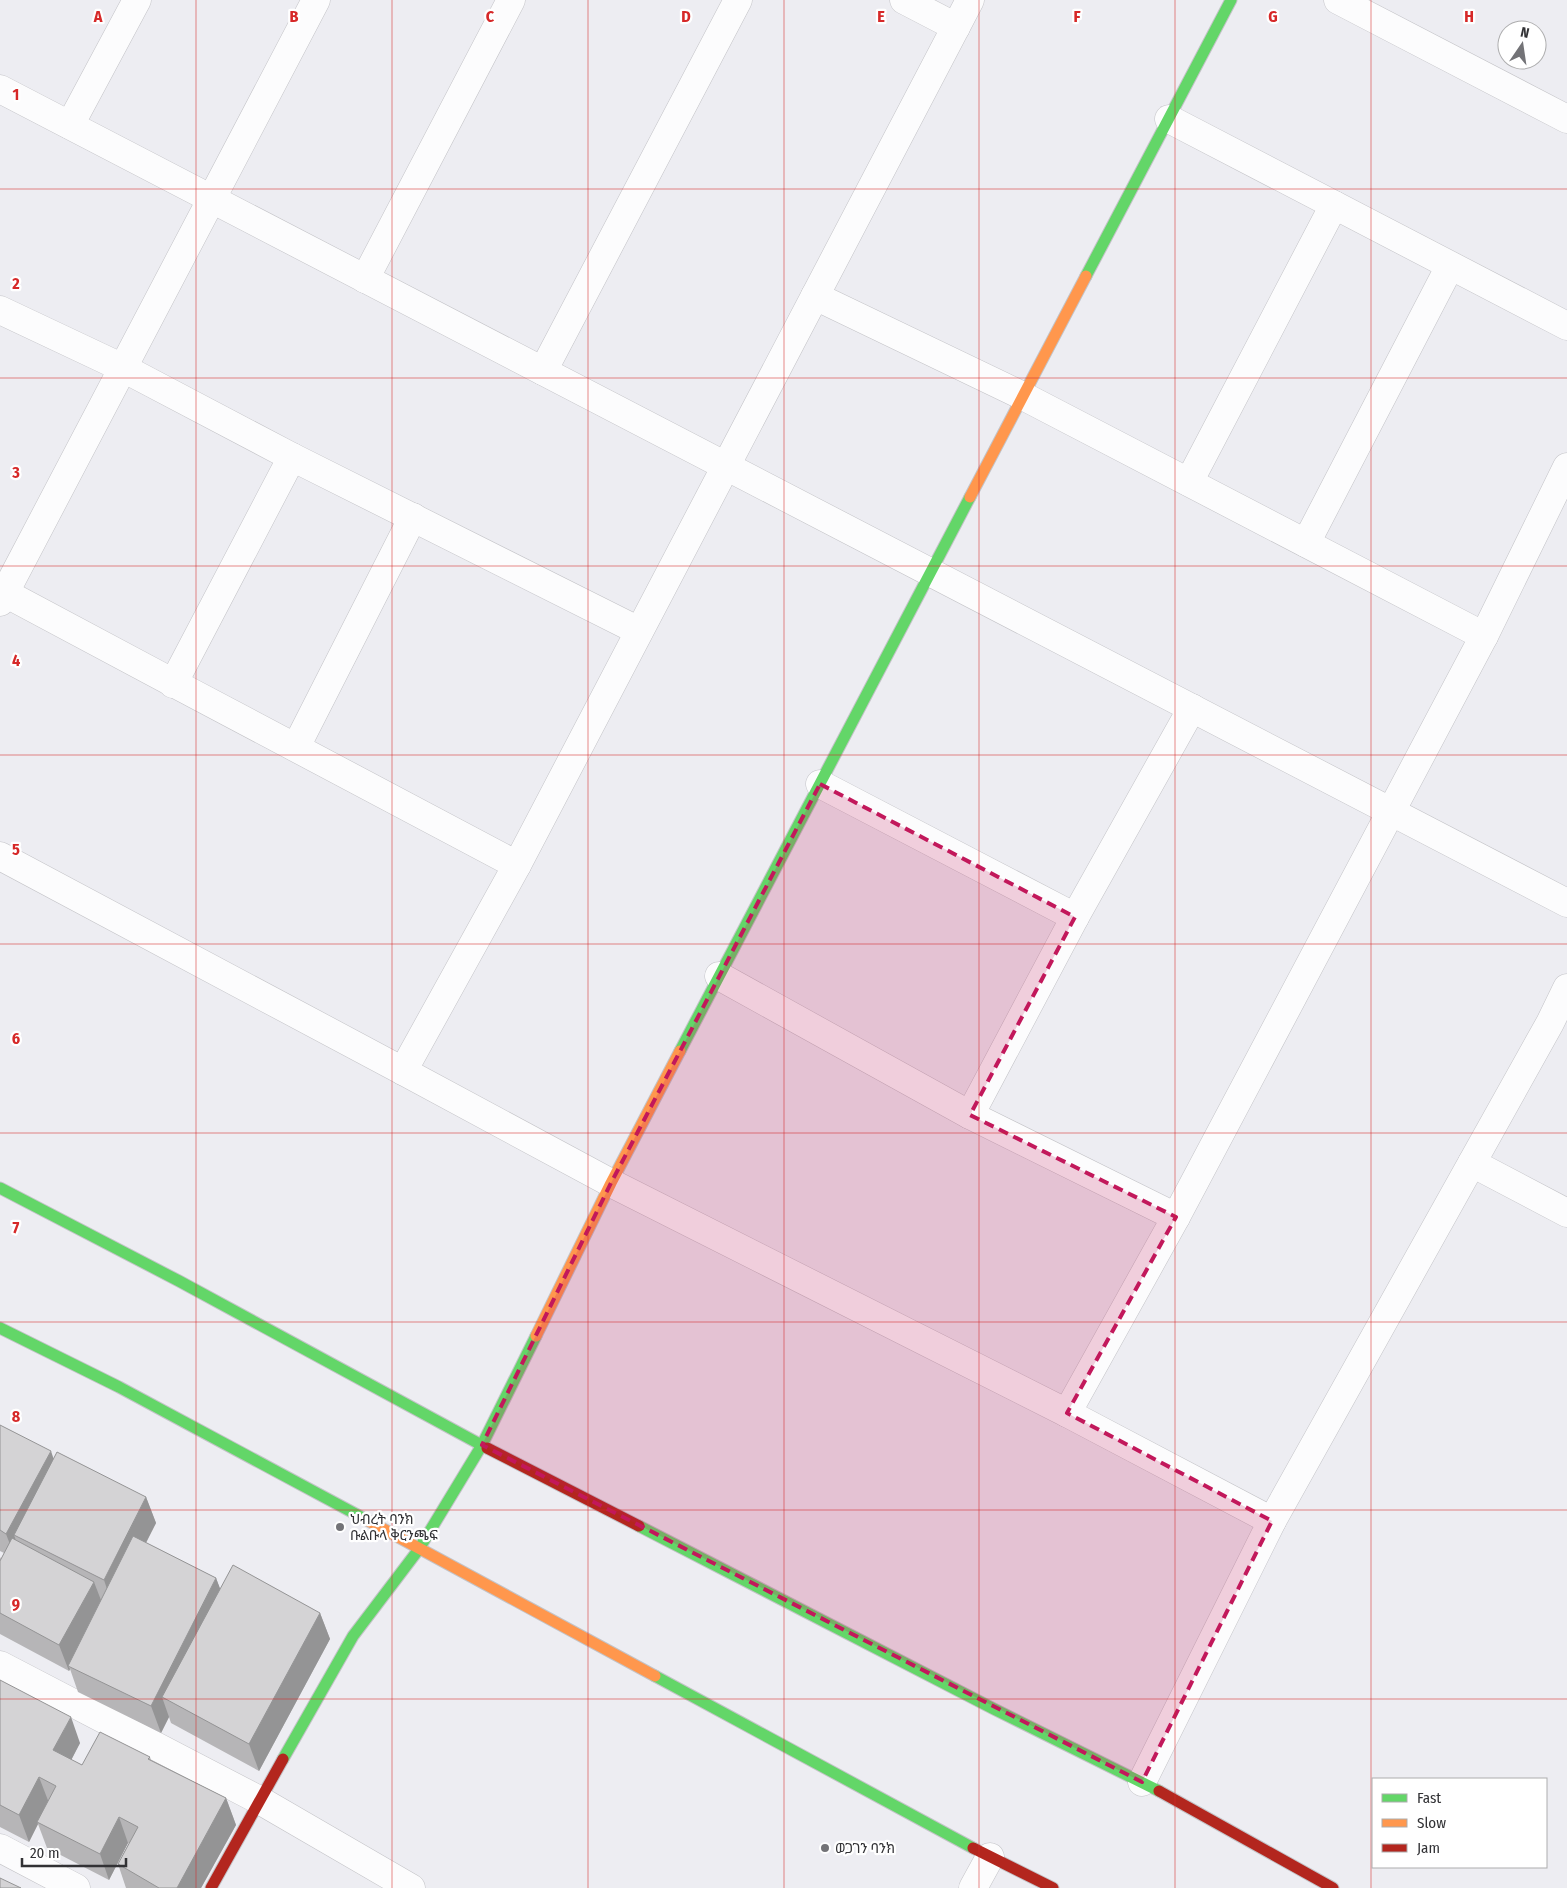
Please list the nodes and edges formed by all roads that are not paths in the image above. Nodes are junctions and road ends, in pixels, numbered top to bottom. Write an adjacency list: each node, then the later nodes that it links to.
1 (136, 0): 13 (street)
2 (316, 0): 14 (street)
3 (511, 0): 17 (street)
4 (738, 0): 22 (street)
5 (904, 0): 9 (street)
6 (970, 0): 9 (street)
7 (1230, 0): 11 (main road)
8 (1349, 3): 12 (street)
9 (956, 27): 18 (street)
10 (0, 89): 13 (street)
11 (1168, 119): 15 (street); 23 (main road)
12 (1567, 119)
13 (70, 125): 14 (street)
14 (212, 199): 17 (street); 21 (street)
15 (1334, 205): 16 (street); 27 (street)
16 (1450, 266): 20 (street); 29 (street)
17 (365, 278): 22 (street)
18 (815, 296): 23 (street); 25 (street)
19 (0, 310): 21 (street)
20 (1567, 326)
21 (123, 368): 24 (street); 31 (street)
22 (543, 371): 25 (street)
23 (1023, 396): 27 (street); 30 (main road)
24 (292, 457): 28 (street); 34 (street)
25 (726, 466): 30 (street); 32 (street)
26 (1567, 467): 33 (street)
27 (1189, 482): 29 (street)
28 (414, 517): 32 (street); 36 (street)
29 (1306, 543): 33 (street)
30 (930, 572): 35 (street); 37 (main road)
31 (2, 598): 34 (street)
32 (639, 631): 40 (street)
33 (1484, 636): 38 (street)
34 (173, 684): 36 (street)
35 (1192, 708): 38 (street); 42 (street)
36 (296, 747): 40 (street)
37 (820, 784): 42 (street); 43 (main road)
38 (1390, 812): 41 (street); 52 (street)
39 (0, 856): 46 (street)
40 (517, 865): 46 (street)
41 (1567, 903)
42 (1076, 917): 47 (street)
43 (719, 976): 47 (street); 49 (main road)
44 (1567, 988): 45 (street)
45 (1558, 1028): 48 (street)
46 (403, 1071): 49 (street)
47 (970, 1114): 52 (street)
48 (1472, 1163): 51 (street); 56 (street)
49 (610, 1183): 54 (street); 55 (main road)
50 (0, 1188): 55 (main road)
51 (1567, 1213)
52 (1176, 1217): 54 (street)
53 (0, 1328): 57 (main road)
54 (1067, 1413): 56 (street)
55 (482, 1445): 57 (main road); 59 (main road)
56 (1272, 1521): 59 (street)
57 (419, 1550): 60 (main road); 62 (main road)
58 (0, 1665): 60 (street)
59 (1142, 1782): 68 (main road)
60 (261, 1800): 64 (main road); 65 (street)
61 (0, 1848): 63 (street)
62 (990, 1857): 66 (street); 67 (main road)
63 (76, 1888)
64 (211, 1888)
65 (411, 1888)
66 (973, 1888)
67 (1053, 1888)
68 (1333, 1888)

